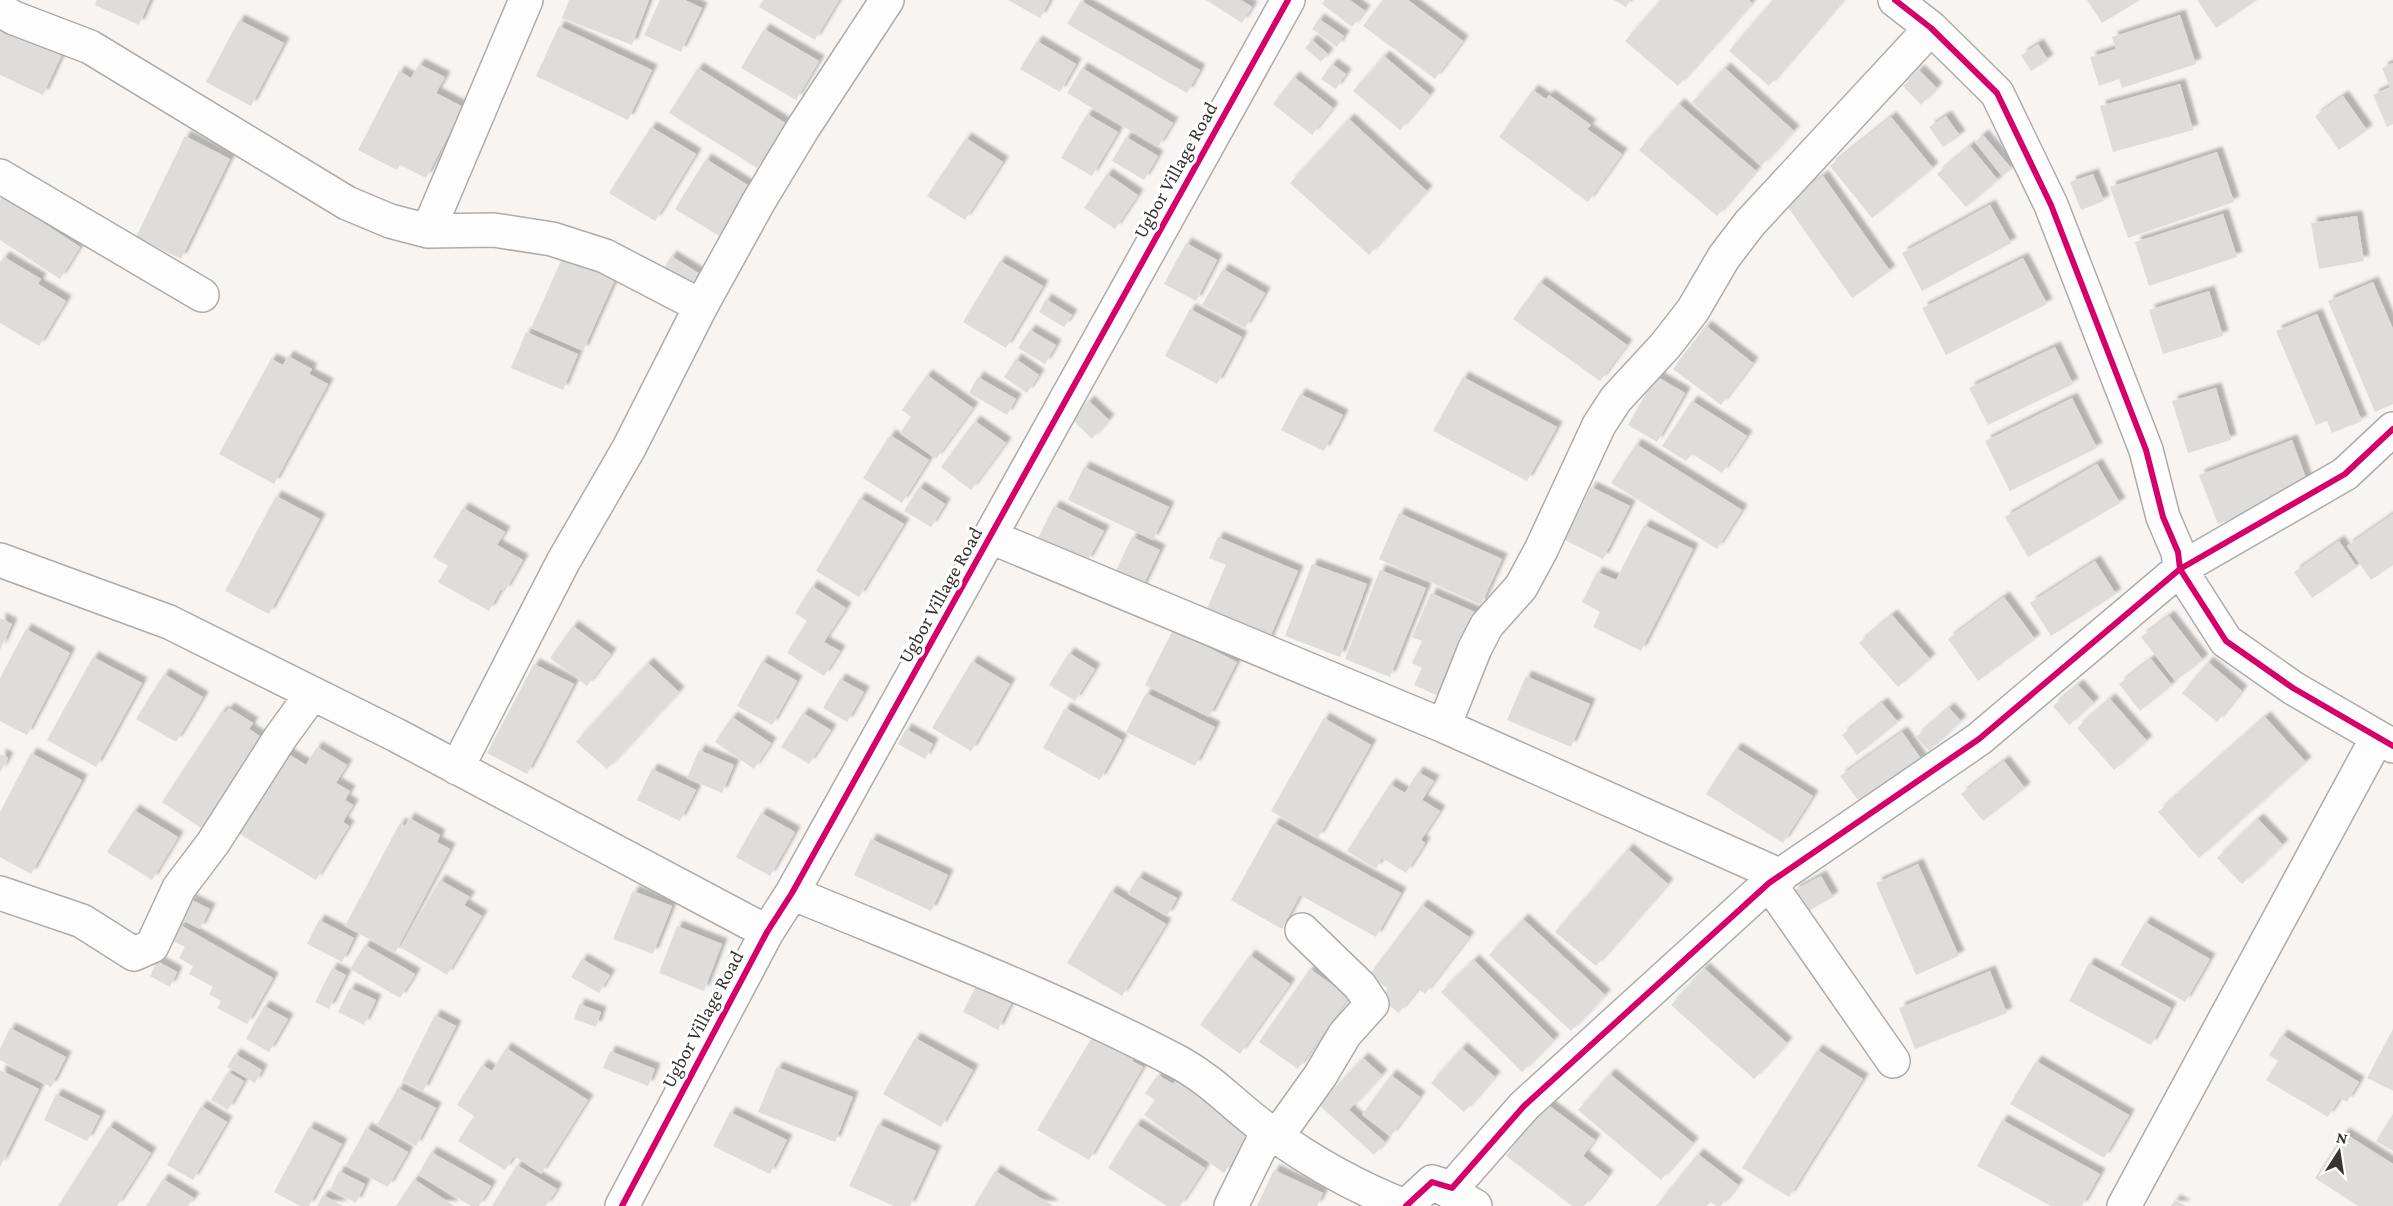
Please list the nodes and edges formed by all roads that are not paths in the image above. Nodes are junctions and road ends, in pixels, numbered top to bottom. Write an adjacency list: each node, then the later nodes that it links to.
1 (526, 0): 8 (street)
2 (887, 0): 10 (street)
3 (1288, 0): 12 (street, Ugbor Village Road)
4 (1895, 0): 6 (street)
5 (0, 10): 8 (street)
6 (1931, 28): 14 (street); 16 (street)
7 (0, 176): 9 (street)
8 (428, 231): 10 (street)
9 (202, 295)
10 (701, 306): 18 (street)
11 (2393, 429): 14 (street)
12 (991, 537): 16 (street); 21 (street, Ugbor Village Road)
13 (0, 560): 15 (street)
14 (2180, 569): 17 (street); 19 (street)
15 (312, 694): 18 (street); 20 (street)
16 (1444, 726): 19 (street)
17 (2385, 742): 31 (street)
18 (457, 768): 23 (street)
19 (1775, 879): 24 (street); 26 (street)
20 (0, 893)
21 (792, 893): 23 (street, Ugbor Village Road); 25 (street)
22 (1302, 930): 25 (street)
23 (767, 932): 27 (street, Ugbor Village Road)
24 (1893, 1061)
25 (1273, 1134): 28 (street); 29 (street)
26 (1432, 1182): 29 (street); 30 (street)
27 (622, 1206)
28 (1231, 1206)
29 (1406, 1206)
30 (1475, 1206)
31 (2124, 1206)

